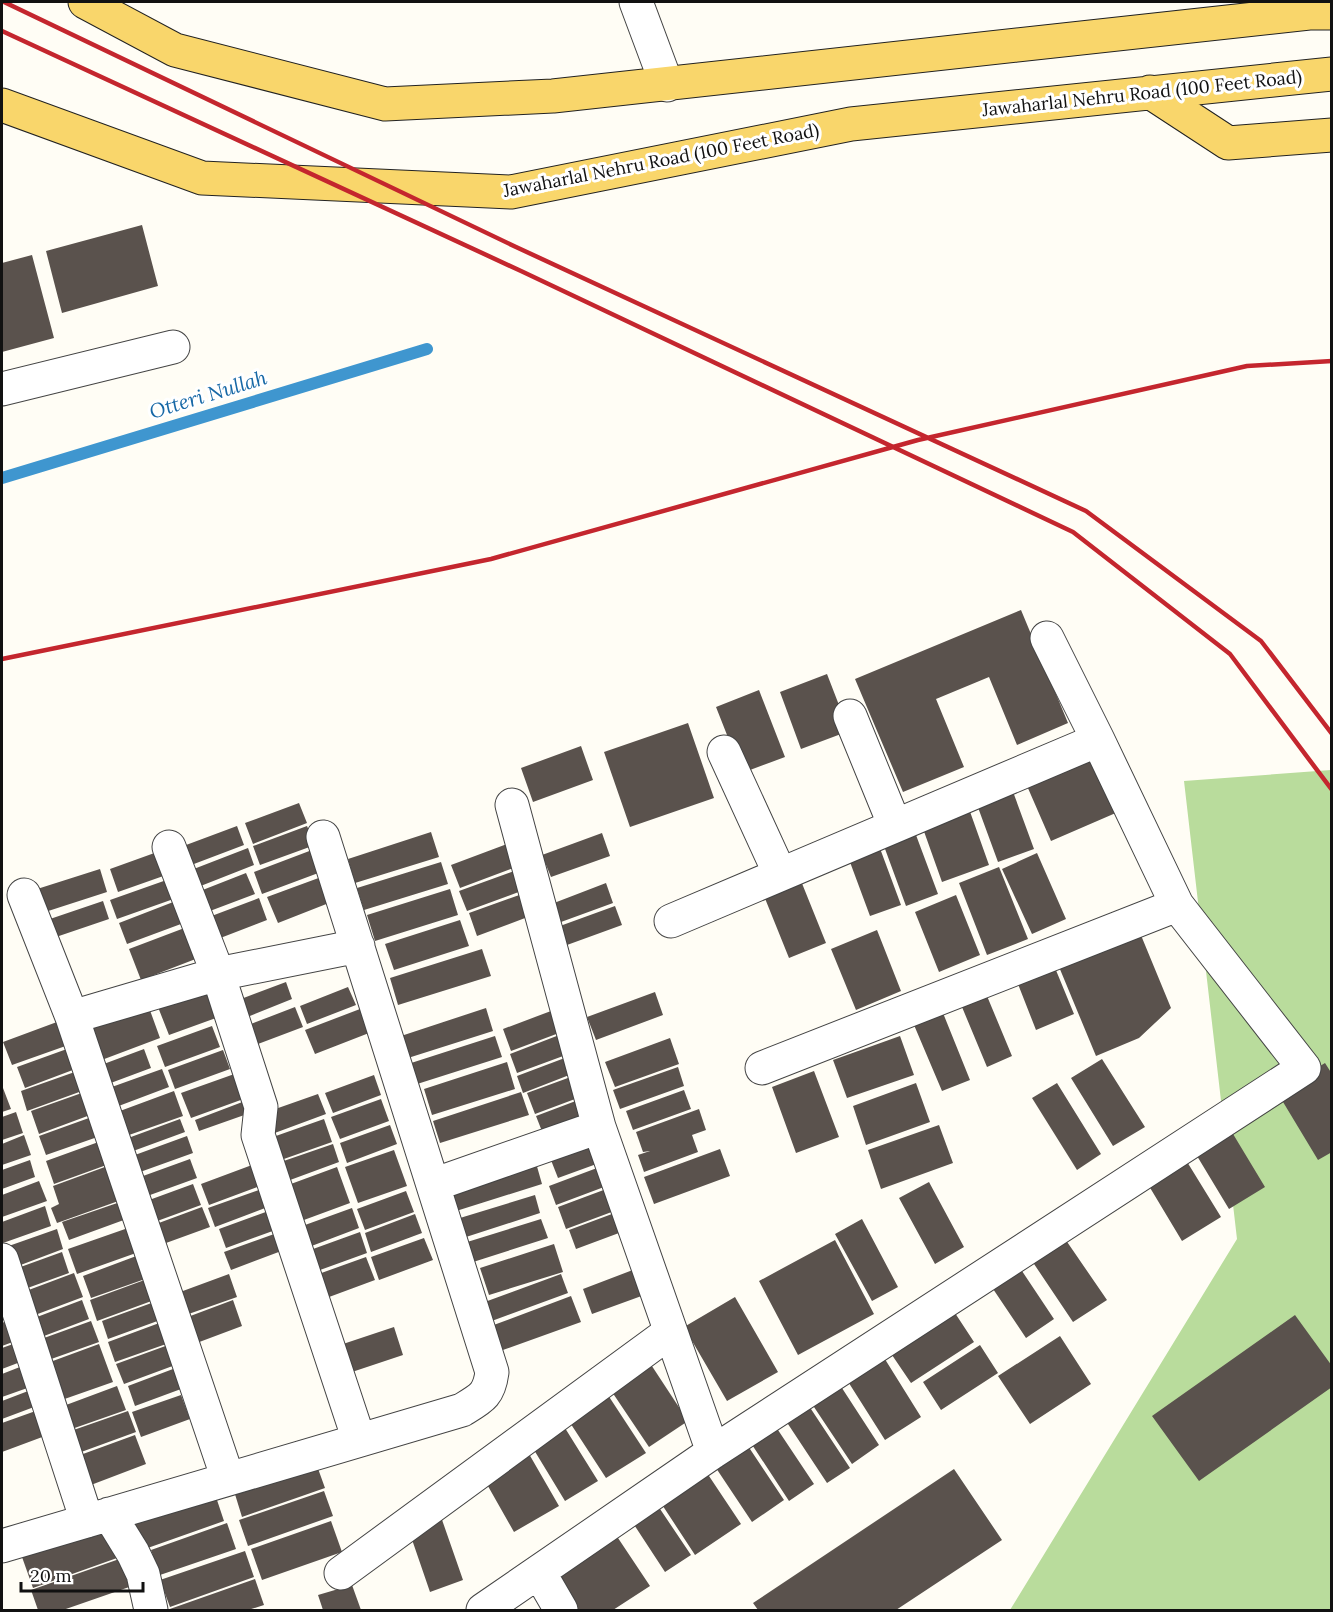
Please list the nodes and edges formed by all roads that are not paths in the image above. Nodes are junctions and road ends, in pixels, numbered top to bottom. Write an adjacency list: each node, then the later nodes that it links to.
1 (85, 2): 5 (main road)
2 (636, 2): 5 (street)
3 (1322, 9): 5 (main road)
4 (1332, 74): 6 (main road, Jawaharlal Nehru Road (100 Feet Road))
5 (667, 85)
6 (1150, 92): 7 (main road, Jawaharlal Nehru Road (100 Feet Road)); 8 (main road)
7 (2, 105)
8 (1332, 135)
9 (173, 347): 10 (street)
10 (2, 389)
11 (1047, 638): 13 (street)
12 (850, 716): 16 (street)
13 (1098, 740): 16 (street); 21 (street)
14 (724, 752): 19 (street)
15 (512, 805): 27 (street)
16 (896, 826): 19 (street)
17 (323, 837): 23 (street)
18 (169, 847): 24 (street)
19 (780, 874): 22 (street)
20 (24, 895): 25 (street)
21 (1177, 905): 26 (street); 32 (street)
22 (671, 921)
23 (358, 946): 24 (street); 28 (street)
24 (218, 974): 25 (street); 31 (street)
25 (72, 1017): 33 (street)
26 (762, 1068)
27 (599, 1127): 28 (street); 30 (street)
28 (434, 1185): 31 (street)
29 (2, 1260): 34 (street)
30 (670, 1332): 32 (street); 37 (street)
31 (359, 1440): 33 (street)
32 (713, 1452): 36 (street)
33 (228, 1479): 34 (street)
34 (98, 1518): 35 (street); 38 (street)
35 (2, 1546)
36 (539, 1572): 39 (street); 40 (street)
37 (341, 1573)
38 (151, 1611)
39 (483, 1611)
40 (561, 1611)

